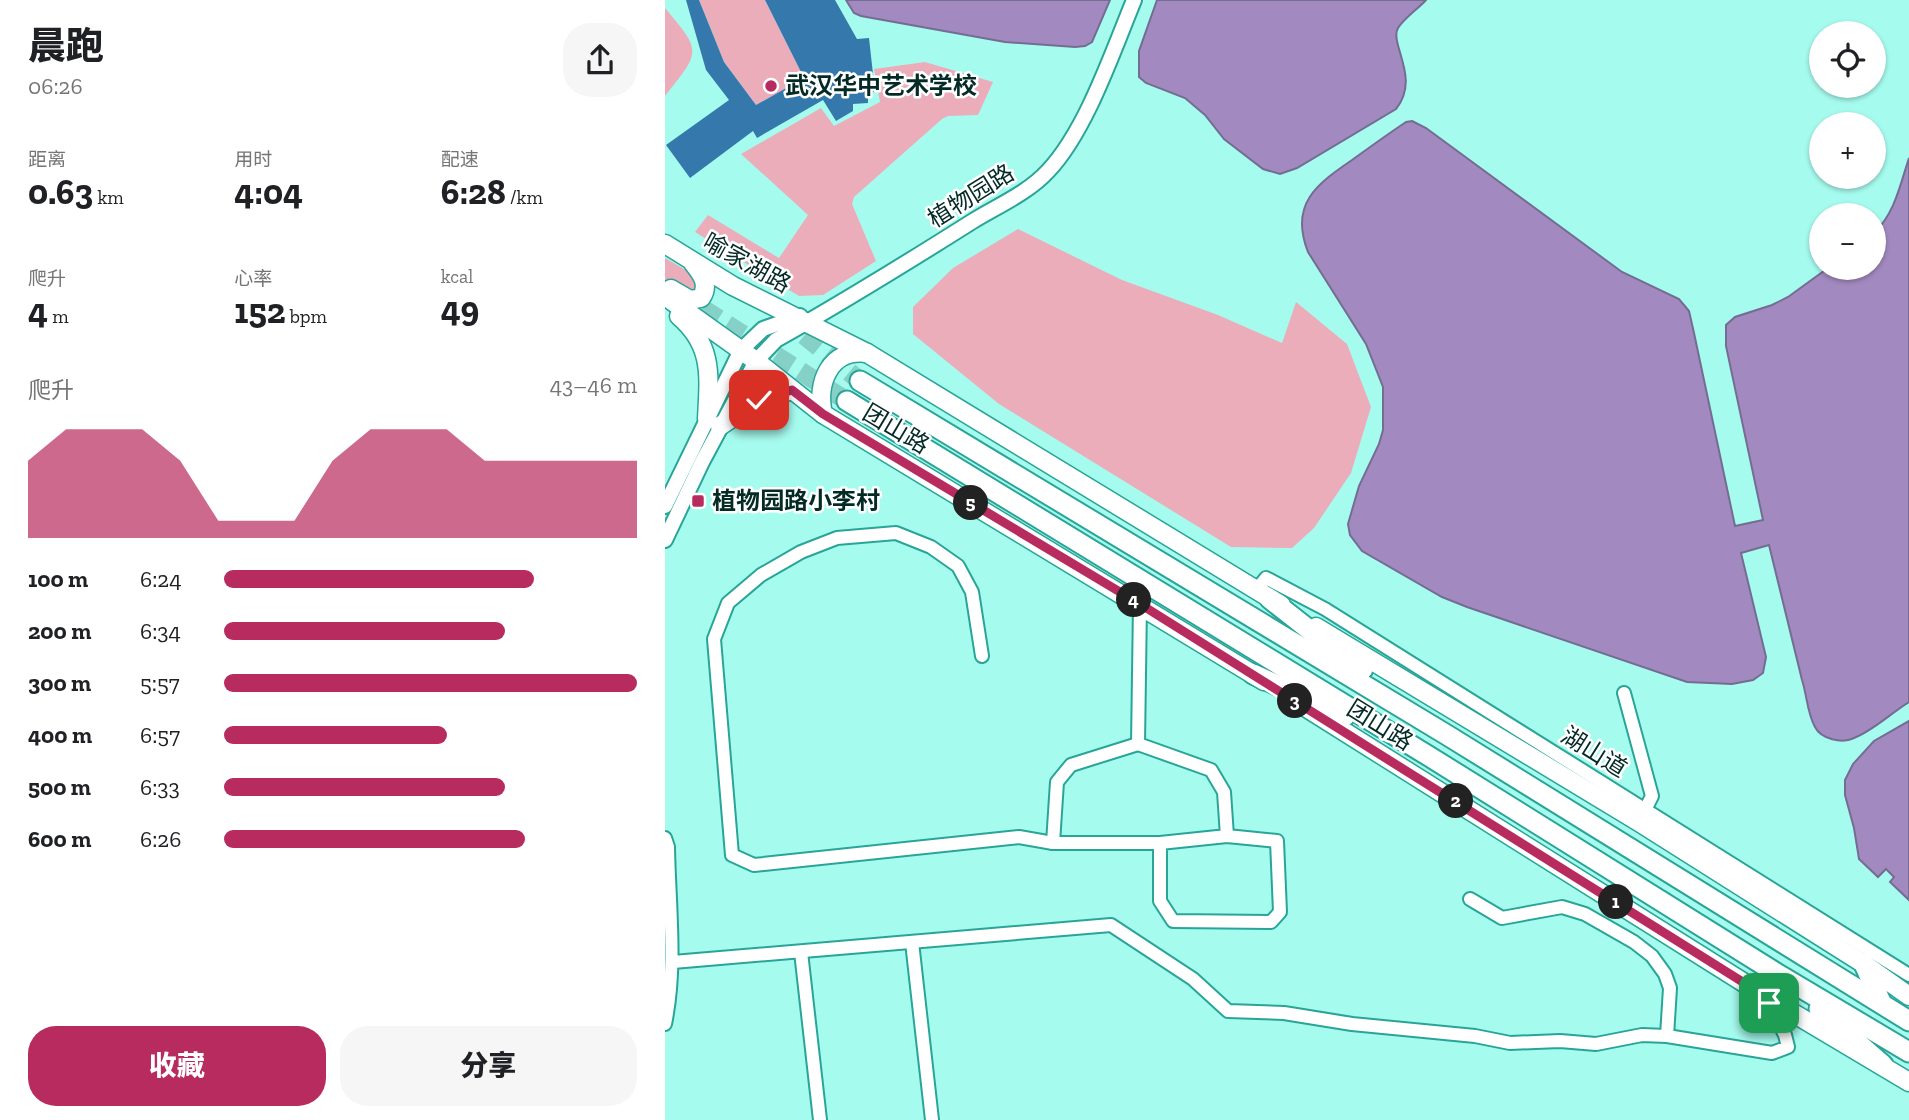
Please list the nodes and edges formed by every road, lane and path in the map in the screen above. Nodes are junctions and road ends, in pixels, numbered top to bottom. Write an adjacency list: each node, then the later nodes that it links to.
1 (1134, 0): 7 (street, 植物园路)
2 (665, 244): 3 (main road, 喻家湖路)
3 (688, 258): 4 (main road); 7 (main road, 喻家湖路)
4 (665, 285)
5 (665, 296): 8 (main road)
6 (665, 306): 15 (main road)
7 (802, 320): 8 (street); 9 (main road, 团山路); 10 (street, 植物园路)
8 (741, 349): 10 (main road); 15 (street)
9 (867, 353): 14 (main road); 18 (main road, 团山路)
10 (757, 361): 12 (main road, 团山路); 15 (street, 植物园路)
11 (860, 381): 23 (highway, 团山路)
12 (792, 390): 14 (main road, 团山路); 15 (main road)
13 (847, 401): 25 (highway, 团山路)
14 (823, 414): 19 (main road, 团山路)
15 (714, 423): 16 (street); 17 (street)
16 (665, 506)
17 (665, 541)
18 (1264, 594): 23 (highway); 26 (main road, 团山路)
19 (1140, 604): 21 (main road, 团山路); 24 (street)
20 (982, 656): 29 (street)
21 (1253, 674): 25 (highway); 39 (main road, 团山路)
22 (1624, 693): 26 (street)
23 (1447, 734): 37 (highway, 团山路)
24 (1138, 744): 27 (street); 29 (street)
25 (1427, 755): 36 (highway, 团山路)
26 (1642, 816): 35 (main road, 团山路); 37 (street)
27 (1227, 836): 30 (street); 30 (street)
28 (665, 838): 34 (street)
29 (1053, 843): 30 (street)
30 (1160, 844)
31 (1470, 899): 42 (street)
32 (912, 942): 33 (street); 42 (street); 47 (street)
33 (800, 952): 34 (street); 46 (street)
34 (673, 962): 41 (street)
35 (1864, 964): 37 (highway)
36 (1781, 976): 43 (highway, 团山路); 44 (highway)
37 (1882, 981): 38 (main road, 团山路); 40 (highway)
38 (1909, 996)
39 (1773, 1001): 42 (street); 44 (main road, 团山路)
40 (1909, 1021)
41 (665, 1024)
42 (1667, 1036)
43 (1909, 1052)
44 (1883, 1065): 45 (main road, 团山路)
45 (1909, 1082)
46 (820, 1120)
47 (932, 1120)

